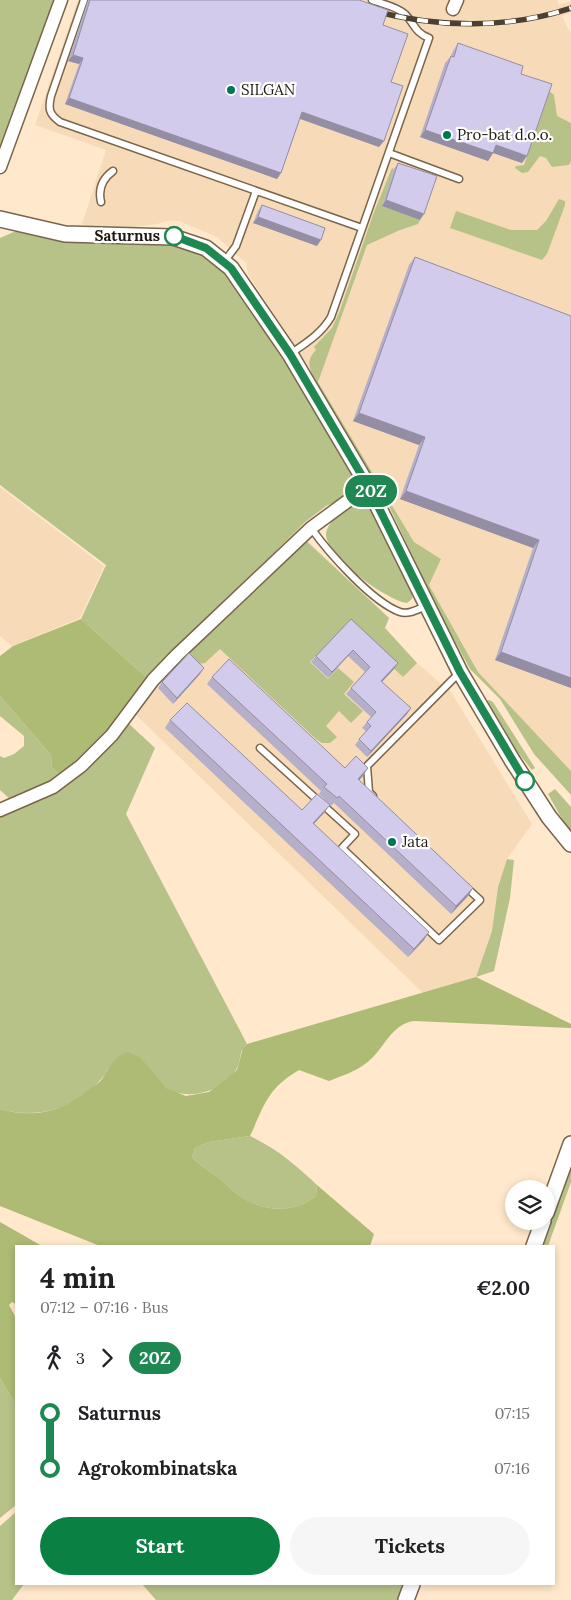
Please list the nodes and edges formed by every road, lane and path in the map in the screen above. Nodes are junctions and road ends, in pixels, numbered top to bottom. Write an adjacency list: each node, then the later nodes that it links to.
1 (61, 0): 5 (street)
2 (84, 0): 8 (lane)
3 (372, 0): 4 (lane)
4 (389, 153): 7 (lane); 11 (lane)
5 (0, 167)
6 (113, 172): 9 (lane)
7 (459, 179)
8 (256, 191): 11 (lane); 12 (lane)
9 (101, 202)
10 (0, 219): 12 (street)
11 (362, 228): 13 (lane)
12 (224, 262): 13 (street)
13 (290, 354): 14 (street)
14 (368, 486): 15 (street); 16 (street)
15 (311, 528): 16 (lane); 20 (street)
16 (426, 606): 17 (street)
17 (460, 672): 19 (lane); 21 (street)
18 (260, 748): 22 (lane)
19 (376, 798)
20 (0, 810)
21 (571, 844)
22 (459, 880)
23 (570, 1153): 24 (street)
24 (555, 1190)
25 (540, 1230): 26 (street)
26 (534, 1245)
27 (412, 1585): 28 (street)
28 (406, 1600)

